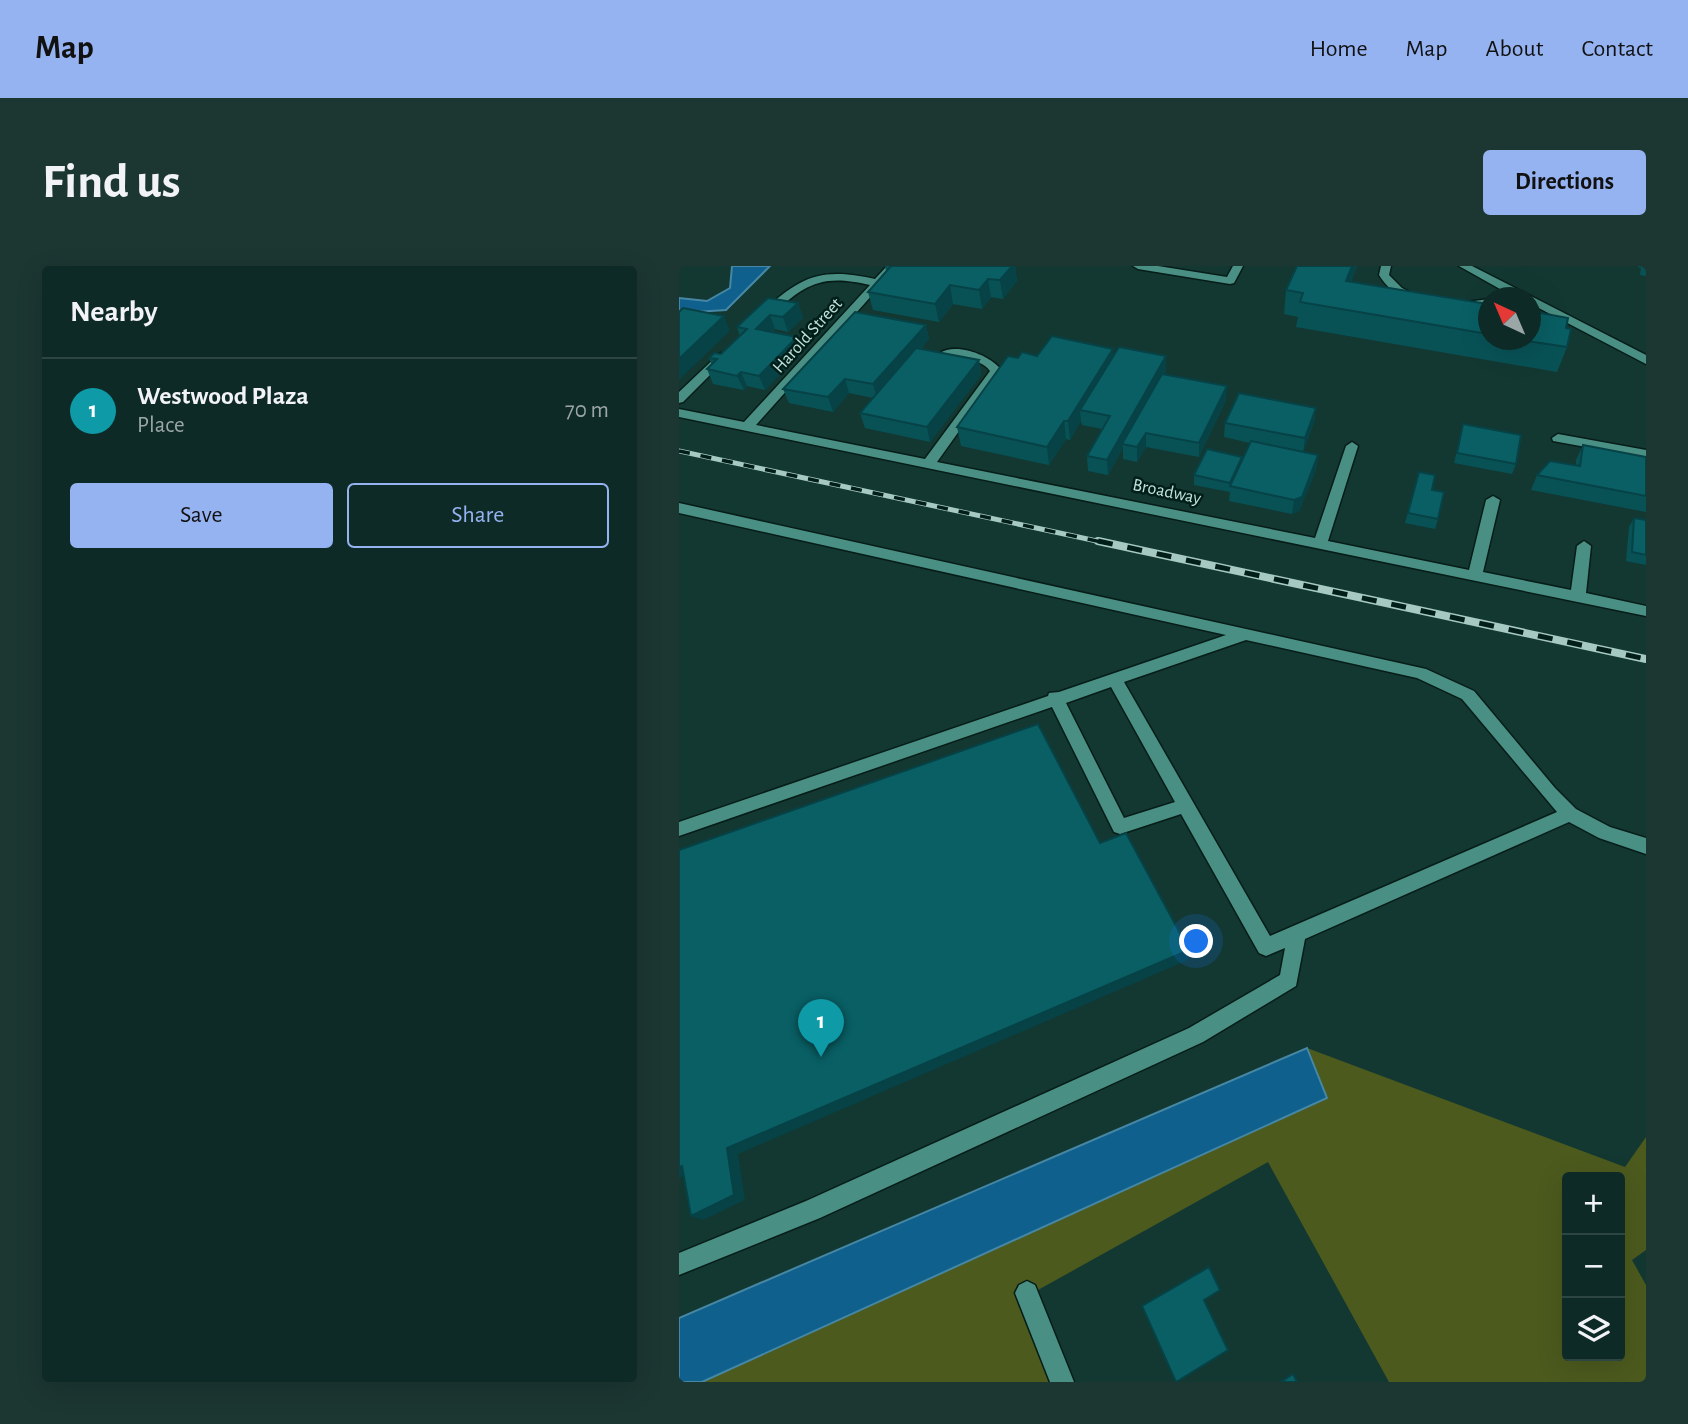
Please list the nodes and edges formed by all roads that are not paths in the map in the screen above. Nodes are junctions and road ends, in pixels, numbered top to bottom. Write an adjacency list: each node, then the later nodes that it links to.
1 (893, 266): 6 (street, Harold Street)
2 (1138, 266): 3 (street)
3 (1238, 266)
4 (1386, 266): 8 (street)
5 (1464, 266): 7 (street)
6 (878, 283): 12 (street); 18 (street, Harold Street)
7 (1505, 287)
8 (1429, 303)
9 (1478, 305): 11 (street)
10 (1541, 305): 15 (street)
11 (1447, 306)
12 (756, 324)
13 (737, 343): 16 (street)
14 (946, 352): 22 (street)
15 (1646, 360)
16 (679, 399)
17 (679, 413): 18 (street, Broadway)
18 (747, 427): 22 (street, Broadway)
19 (1558, 438): 21 (street)
20 (1352, 446): 25 (street)
21 (1646, 454)
22 (929, 463): 25 (street, Broadway)
23 (1493, 500): 27 (street)
24 (679, 508): 30 (street)
25 (1320, 543): 27 (street, Broadway)
26 (1584, 546): 28 (street)
27 (1475, 575): 28 (street, Broadway)
28 (1578, 597): 29 (street, Broadway)
29 (1646, 611)
30 (1244, 635): 31 (street); 34 (street)
31 (1114, 679): 32 (street); 33 (street)
32 (1055, 697): 33 (street); 35 (street)
33 (1186, 805): 37 (street)
34 (1570, 814): 36 (street); 37 (street)
35 (679, 829)
36 (1646, 846)
37 (1297, 933): 38 (street)
38 (679, 1264)
39 (1027, 1293): 40 (street)
40 (1062, 1382)

